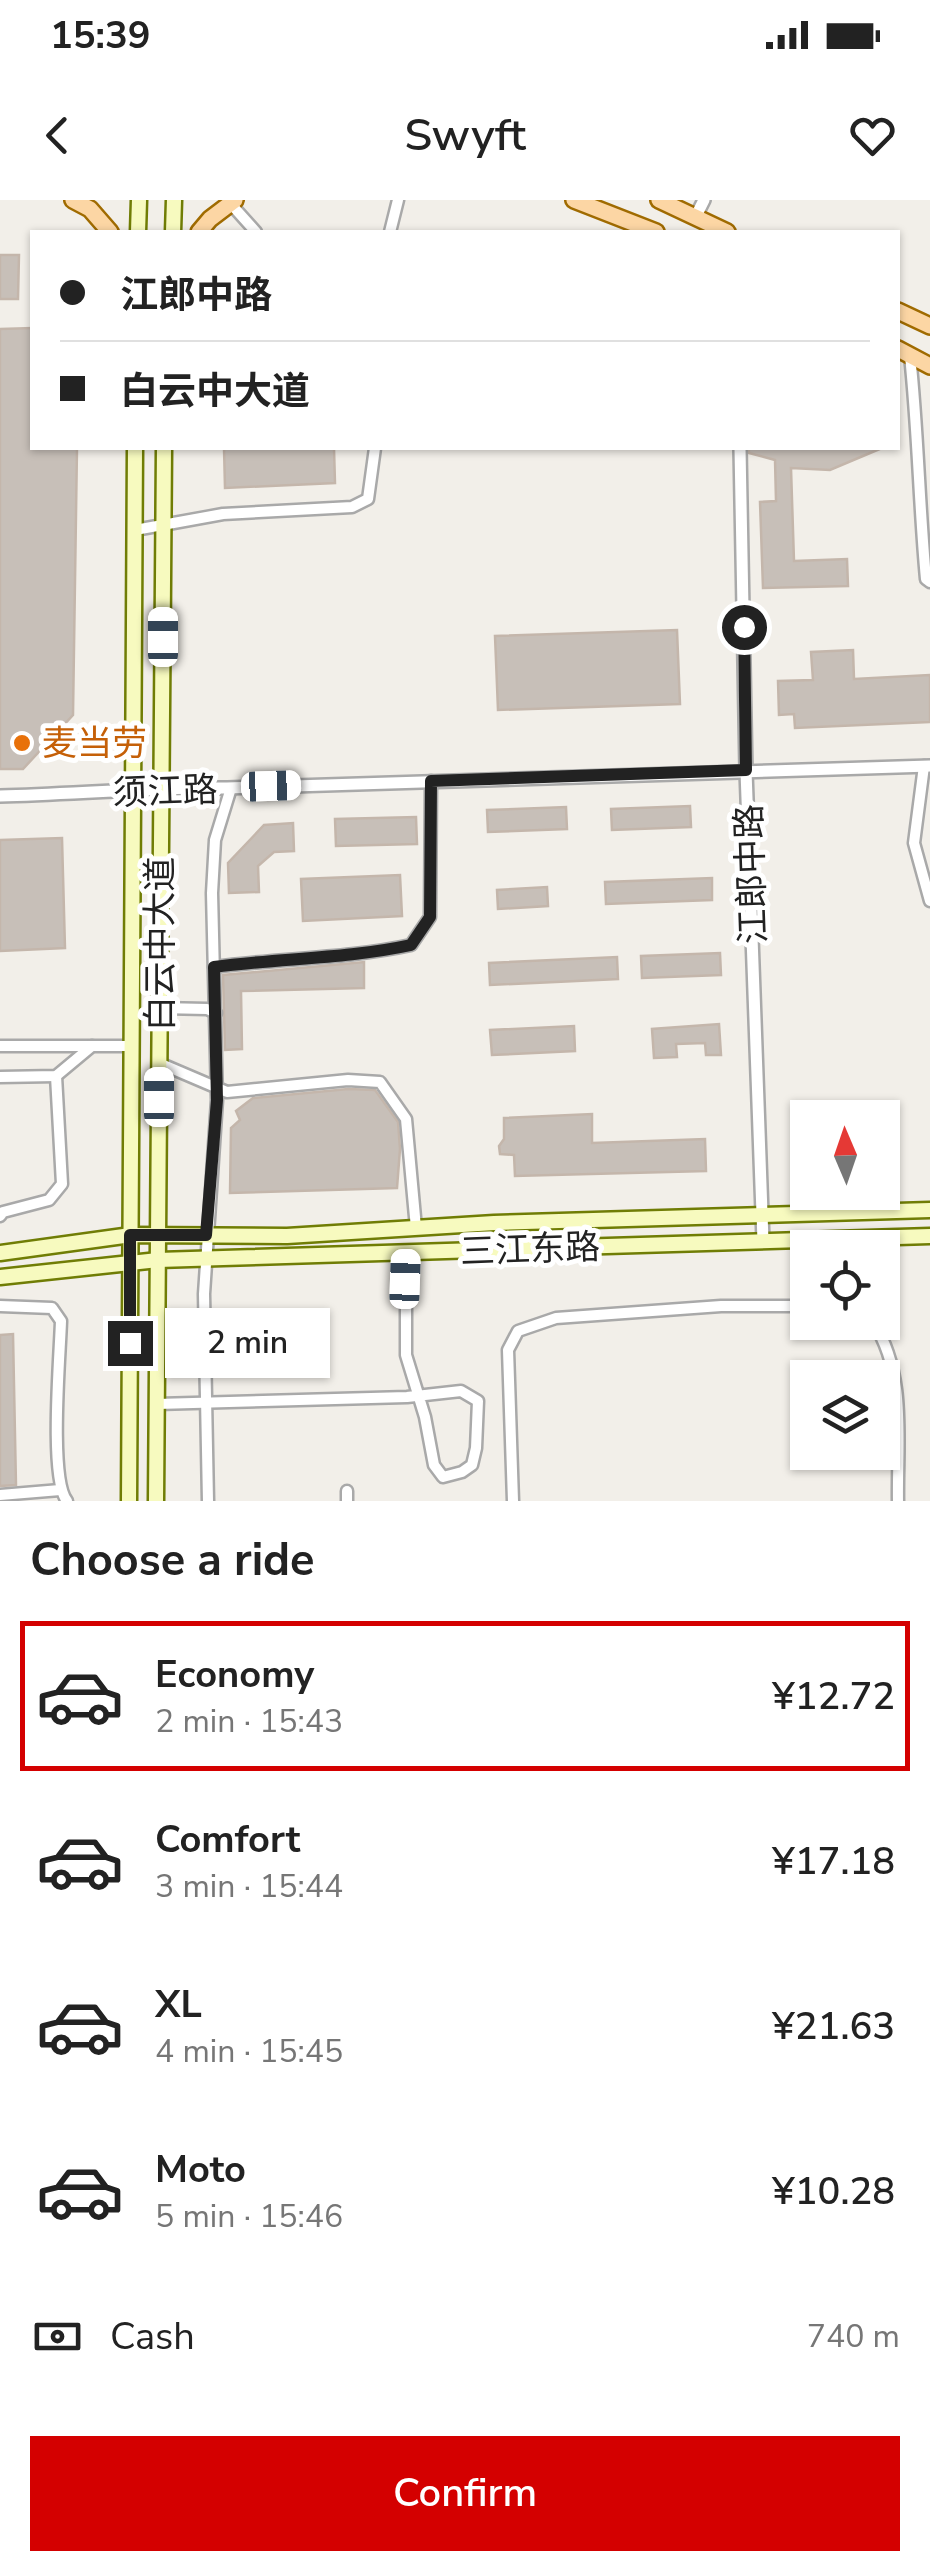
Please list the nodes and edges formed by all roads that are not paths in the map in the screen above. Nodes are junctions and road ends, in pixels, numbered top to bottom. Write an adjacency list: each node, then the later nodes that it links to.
1 (73, 200): 10 (main road)
2 (139, 200): 11 (main road)
3 (174, 200): 12 (main road)
4 (398, 200): 15 (street)
5 (574, 200): 16 (main road)
6 (658, 200): 9 (main road)
7 (704, 200): 9 (street)
8 (232, 201): 13 (main road); 14 (street)
9 (695, 218): 17 (main road)
10 (108, 230)
11 (138, 230)
12 (173, 230)
13 (201, 230)
14 (254, 230)
15 (390, 230)
16 (651, 230)
17 (722, 230)
18 (900, 312): 19 (main road)
19 (930, 326)
20 (904, 352): 21 (main road); 28 (street)
21 (930, 366)
22 (135, 450): 27 (main road, 白云中大道)
23 (164, 450): 26 (main road, 白云中大道)
24 (375, 450): 26 (street)
25 (740, 450): 30 (street, 江郎中路)
26 (164, 525): 27 (street); 32 (main road, 白云中大道)
27 (134, 530): 34 (main road, 白云中大道)
28 (930, 582)
29 (927, 766): 30 (street, 须江路); 36 (street)
30 (746, 770): 31 (street, 须江路); 49 (street, 江郎中路)
31 (431, 781): 33 (street, 须江路); 37 (street)
32 (162, 787): 33 (street, 须江路); 34 (street, 须江路); 38 (main road, 白云中大道)
33 (231, 788): 37 (street)
34 (133, 789): 35 (street, 须江路); 42 (main road, 白云中大道)
35 (0, 796)
36 (930, 901)
37 (214, 967): 39 (street)
38 (160, 1008): 39 (street); 43 (main road, 白云中大道)
39 (216, 1013): 46 (street)
40 (0, 1046): 41 (street)
41 (92, 1046): 42 (street); 44 (street)
42 (132, 1046): 52 (main road, 白云中大道)
43 (160, 1062): 46 (street); 51 (main road, 白云中大道)
44 (56, 1076): 45 (street); 48 (street)
45 (0, 1077)
46 (216, 1088): 50 (street); 53 (street)
47 (930, 1210): 49 (main road, 三江东路)
48 (0, 1216)
49 (764, 1217): 50 (main road, 三江东路); 55 (street, 江郎中路)
50 (416, 1228): 53 (main road, 三江东路)
51 (158, 1234): 52 (main road, 三江东路); 53 (main road, 三江东路); 59 (main road, 白云中大道)
52 (130, 1235): 56 (main road, 三江东路); 60 (main road, 白云中大道)
53 (206, 1235): 58 (street)
54 (930, 1236): 55 (main road, 三江东路)
55 (763, 1241): 57 (main road, 三江东路)
56 (0, 1253)
57 (406, 1253): 58 (main road, 三江东路); 65 (street)
58 (206, 1259): 59 (main road, 三江东路); 66 (street)
59 (158, 1260): 60 (main road, 三江东路); 67 (main road, 白云中大道)
60 (130, 1264): 61 (main road, 三江东路); 71 (main road, 白云中大道)
61 (0, 1277)
62 (0, 1306): 68 (street)
63 (790, 1306): 74 (street)
64 (884, 1340): 75 (street)
65 (417, 1396): 65 (street); 66 (street)
66 (207, 1403): 67 (street); 73 (street)
67 (157, 1404): 72 (main road, 白云中大道)
68 (60, 1490): 69 (street); 70 (street)
69 (0, 1496)
70 (67, 1501)
71 (129, 1501)
72 (156, 1501)
73 (208, 1501)
74 (513, 1501)
75 (898, 1501)

